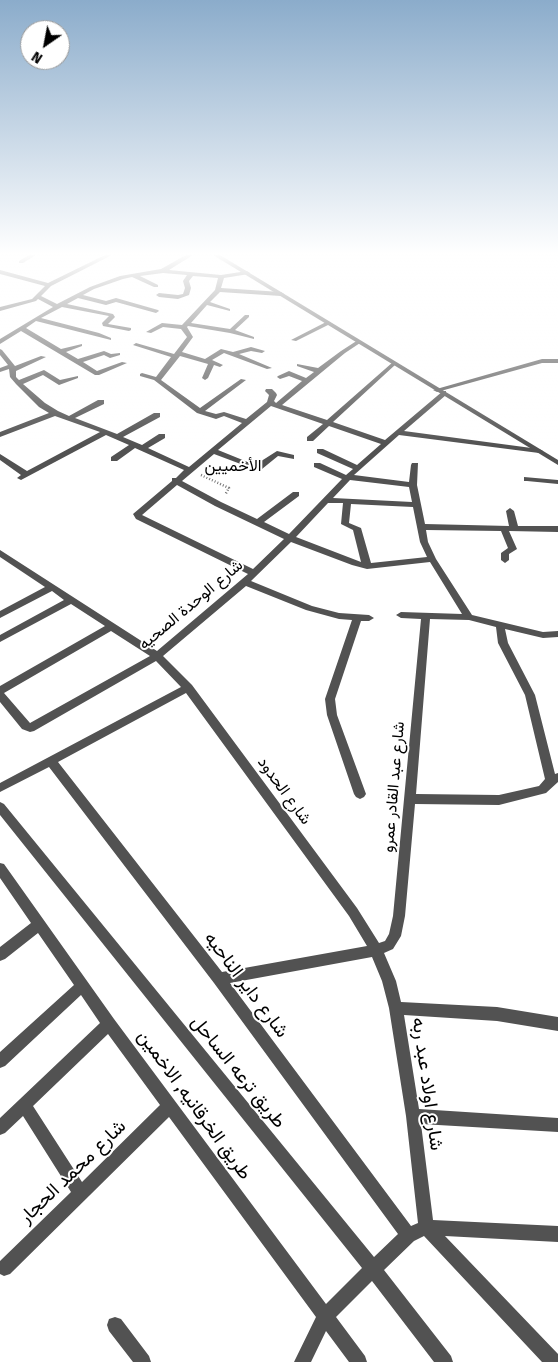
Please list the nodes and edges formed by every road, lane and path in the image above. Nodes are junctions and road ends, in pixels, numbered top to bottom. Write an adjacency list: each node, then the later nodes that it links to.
1 (35, 319): 9 (street); 13 (street)
2 (111, 319): 8 (street)
3 (192, 319): 7 (street)
4 (244, 319): 12 (street)
5 (321, 319): 6 (street)
6 (328, 323): 16 (street); 18 (street)
7 (185, 326): 11 (street); 12 (street); 26 (street)
8 (113, 327): 10 (street); 13 (street)
9 (21, 328): 17 (street); 23 (street)
10 (129, 329)
11 (148, 332)
12 (231, 332): 14 (street)
13 (101, 335): 15 (street)
14 (252, 338)
15 (109, 339)
16 (294, 340)
17 (0, 342)
18 (358, 342): 32 (street); 38 (street)
19 (80, 345): 23 (street)
20 (136, 345): 26 (street)
21 (0, 351): 35 (street)
22 (262, 351): 25 (street)
23 (60, 352): 30 (street)
24 (118, 354): 30 (street)
25 (232, 354): 28 (street); 36 (street)
26 (176, 355): 28 (street); 43 (street)
27 (43, 358): 35 (street)
28 (210, 361): 33 (street); 42 (street)
29 (558, 361): 48 (street)
30 (77, 362): 31 (street)
31 (124, 363)
32 (393, 364): 48 (street); 57 (street)
33 (220, 365)
34 (299, 365): 38 (street)
35 (12, 368): 37 (street); 46 (street)
36 (269, 368)
37 (0, 370)
38 (320, 371): 45 (street)
39 (142, 375): 43 (street)
40 (76, 377): 46 (street)
41 (280, 377): 45 (street)
42 (205, 378)
43 (157, 379): 47 (street); 52 (street)
44 (243, 380): 52 (street)
45 (307, 381): 51 (street)
46 (18, 383): 53 (street)
47 (143, 385)
48 (440, 391): 59 (street, شارع الوحدة الصحيه); 68 (street)
49 (269, 392): 51 (street)
50 (101, 402): 55 (street)
51 (273, 404): 56 (street); 57 (street)
52 (200, 411): 56 (street)
53 (54, 413): 55 (street); 60 (street)
54 (157, 415): 62 (street)
55 (68, 419): 58 (street)
56 (247, 422): 66 (street)
57 (328, 423): 63 (street); 64 (street)
58 (106, 432): 62 (street); 69 (street)
59 (398, 433): 64 (street, شارع الوحدة الصحيه); 68 (street)
60 (0, 435)
61 (162, 436): 65 (street)
62 (118, 437): 65 (street)
63 (310, 439)
64 (386, 443): 75 (street, شارع الوحدة الصحيه)
65 (138, 447): 71 (street); 76 (street)
66 (212, 450): 70 (street); 76 (street)
67 (320, 451): 75 (street)
68 (539, 451): 72 (street)
69 (0, 456)
70 (291, 458)
71 (114, 459)
72 (558, 464)
73 (317, 465): 77 (street)
74 (415, 465): 81 (street)
75 (358, 468): 77 (street, شارع الوحدة الصحيه)
76 (188, 470): 79 (street); 82 (path)
77 (348, 477): 81 (street); 84 (street, شارع الوحدة الصحيه)
78 (527, 478): 80 (street)
79 (175, 480): 88 (street); 98 (street)
80 (558, 482)
81 (413, 484): 86 (street)
82 (230, 489)
83 (296, 494): 88 (street)
84 (326, 500): 85 (street); 93 (street, شارع الوحدة الصحيه)
85 (346, 500): 86 (street); 97 (street)
86 (417, 505): 89 (street)
87 (510, 512): 91 (street)
88 (258, 523): 93 (street)
89 (420, 527): 90 (street); 95 (street)
90 (504, 528): 91 (street); 96 (street)
91 (514, 528): 92 (street)
92 (558, 529)
93 (290, 538): 97 (street); 98 (street, شارع الوحدة الصحيه)
94 (0, 554): 100 (street, شارع الحدود)
95 (432, 559): 97 (street); 107 (street)
96 (505, 560)
97 (368, 566)
98 (254, 573): 99 (street, شارع الوحدة الصحيه)
99 (245, 582): 105 (street); 112 (street, شارع الوحدة الصحيه)
100 (52, 588): 101 (street, شارع الحدود); 102 (street)
101 (71, 600): 109 (street, شارع الحدود); 111 (street)
102 (0, 615)
103 (401, 615): 104 (street)
104 (426, 616): 107 (street); 120 (street, شارع عبد القادر عمرو)
105 (357, 618): 106 (street); 119 (street)
106 (369, 618)
107 (469, 618): 108 (street)
108 (500, 625): 110 (street); 117 (street)
109 (112, 626): 112 (street, شارع الحدود); 114 (street)
110 (558, 634)
111 (0, 639)
112 (157, 656): 113 (street, شارع الحدود); 115 (street, شارع الوحدة الصحيه)
113 (188, 688): 116 (street); 124 (street, شارع الحدود)
114 (0, 691)
115 (0, 696)
116 (51, 761): 118 (street); 126 (street, شارع داير الناحيه)
117 (555, 778): 120 (street)
118 (0, 788)
119 (360, 794)
120 (410, 799): 124 (street, شارع عبد القادر عمرو)
121 (0, 807): 142 (street, طريق ترعه الساحل)
122 (0, 868): 123 (street, طريق الخرقانيه, الاخمين)
123 (40, 924): 125 (street); 127 (street, طريق الخرقانيه, الاخمين)
124 (376, 950): 126 (street); 128 (street, شارع اولاد عبد ربه)
125 (0, 955)
126 (219, 979): 140 (street, شارع داير الناحيه)
127 (83, 985): 129 (street, طريق الخرقانيه, الاخمين); 131 (street)
128 (396, 1008): 130 (street); 134 (street, شارع اولاد عبد ربه)
129 (110, 1024): 132 (street); 133 (street, طريق الخرقانيه, الاخمين)
130 (558, 1024)
131 (0, 1061)
132 (24, 1105): 136 (street); 137 (street)
133 (170, 1106): 137 (street, شارع محمد الحجار); 143 (street, طريق الخرقانيه, الاخمين)
134 (413, 1116): 135 (street); 138 (street, شارع اولاد عبد ربه)
135 (558, 1125)
136 (0, 1128)
137 (80, 1193): 141 (street, شارع محمد الحجار)
138 (426, 1227): 139 (street); 140 (street); 149 (street)
139 (558, 1234)
140 (408, 1235): 142 (street)
141 (4, 1268)
142 (374, 1269): 143 (street); 148 (street, طريق ترعه الساحل)
143 (325, 1316): 146 (street); 147 (street, طريق الخرقانيه, الاخمين)
144 (115, 1325): 145 (street)
145 (143, 1362)
146 (302, 1362)
147 (360, 1362)
148 (445, 1362)
149 (554, 1362)

